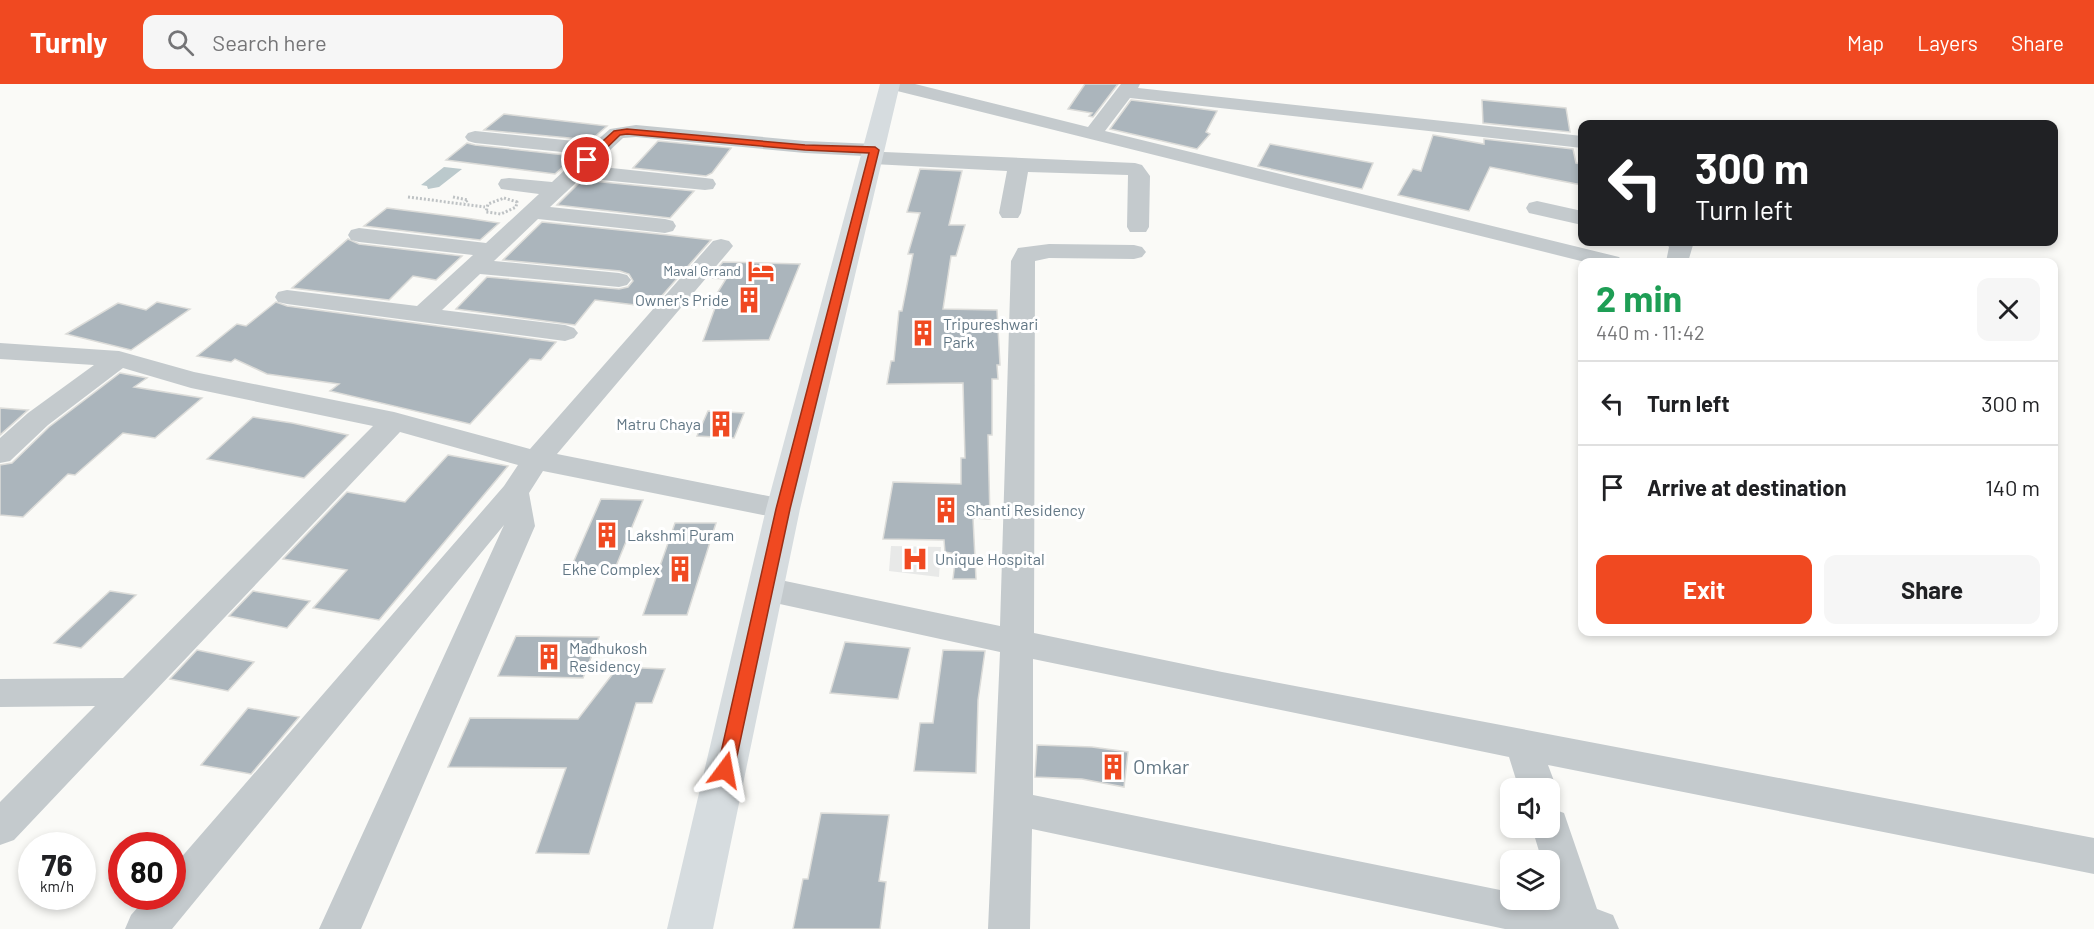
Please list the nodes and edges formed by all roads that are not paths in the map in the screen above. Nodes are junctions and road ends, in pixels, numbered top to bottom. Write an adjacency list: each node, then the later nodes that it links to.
1 (891, 84): 3 (street); 7 (highway)
2 (1129, 88): 3 (street); 5 (street)
3 (1092, 135): 21 (street)
4 (475, 137): 6 (street)
5 (1578, 142)
6 (598, 150): 7 (street); 9 (street)
7 (874, 154): 8 (street); 32 (highway)
8 (1019, 165): 15 (street); 34 (street)
9 (576, 171): 11 (street); 12 (street)
10 (509, 184): 12 (street)
11 (705, 184)
12 (557, 189): 14 (street)
13 (1537, 208): 16 (street)
14 (534, 212): 17 (street); 20 (street)
15 (1010, 213)
16 (1578, 217)
17 (665, 226)
18 (359, 235): 20 (street)
19 (721, 246): 30 (street)
20 (483, 258): 22 (street); 24 (street)
21 (1595, 258)
22 (619, 280)
23 (287, 297): 24 (street)
24 (422, 315): 25 (street)
25 (565, 333)
26 (0, 351): 27 (street)
27 (119, 359): 28 (street); 29 (street)
28 (394, 421): 30 (street); 35 (street)
29 (0, 454)
30 (536, 460): 31 (street); 32 (street)
31 (514, 493): 44 (street); 45 (street)
32 (783, 509): 33 (highway)
33 (766, 589): 34 (street); 46 (highway)
34 (1015, 641): 37 (street); 39 (street)
35 (134, 692): 36 (street); 40 (street)
36 (0, 693)
37 (1523, 744): 38 (street); 42 (street)
38 (1534, 778)
39 (1014, 808): 43 (street); 47 (street)
40 (0, 828)
41 (1555, 838): 43 (street)
42 (2094, 856)
43 (1588, 928)
44 (146, 929)
45 (340, 929)
46 (690, 929)
47 (1009, 929)

